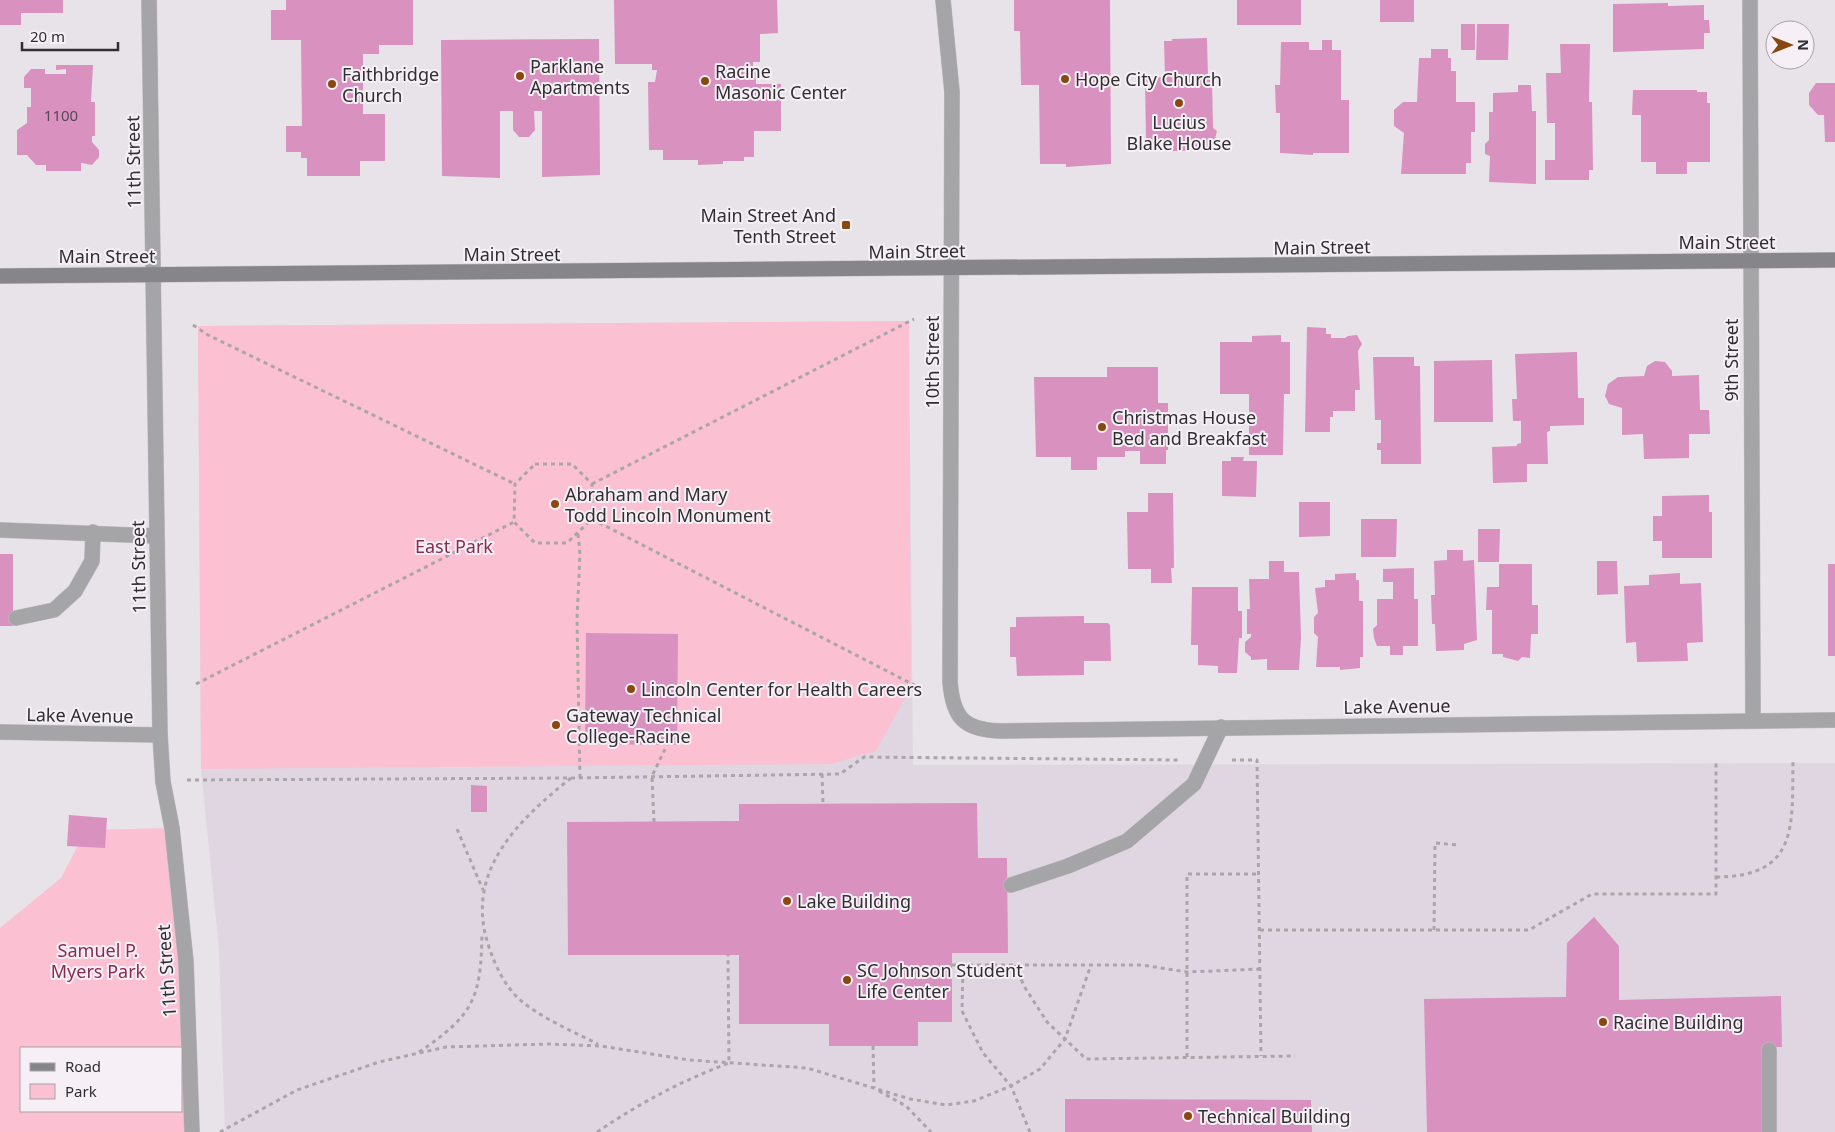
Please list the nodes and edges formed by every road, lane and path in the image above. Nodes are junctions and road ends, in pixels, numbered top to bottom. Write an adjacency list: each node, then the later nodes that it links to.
1 (149, 0): 7 (street, 11th Street)
2 (943, 0): 6 (street, 10th Street)
3 (1750, 0): 4 (street, 9th Street)
4 (1750, 260): 5 (main road, Main Street); 6 (main road, Main Street); 23 (street, 9th Street)
5 (1835, 260)
6 (952, 269): 7 (main road, Main Street); 22 (street, 10th Street)
7 (153, 275): 8 (main road, Main Street); 18 (street, 11th Street)
8 (0, 276)
9 (914, 320): 12 (path)
10 (193, 325): 11 (path)
11 (515, 484): 12 (path); 14 (path)
12 (592, 484): 13 (path)
13 (592, 519): 17 (path); 21 (path)
14 (514, 522): 17 (path); 20 (path)
15 (0, 530): 16 (street)
16 (94, 532): 18 (street); 19 (street)
17 (578, 534): 35 (path)
18 (156, 536): 27 (street, 11th Street)
19 (16, 618)
20 (196, 684)
21 (916, 686)
22 (963, 720): 25 (street, Lake Avenue)
23 (1753, 720): 24 (street, Lake Avenue); 25 (street, Lake Avenue)
24 (1835, 720)
25 (1221, 727): 29 (street)
26 (0, 732): 27 (street, Lake Avenue)
27 (160, 735): 36 (street, 11th Street)
28 (667, 745): 33 (path)
29 (1205, 760): 32 (path); 41 (path); 43 (street)
30 (1793, 761): 42 (path)
31 (1716, 762): 42 (path)
32 (822, 774): 33 (path); 37 (path)
33 (652, 776): 35 (path); 38 (path)
34 (571, 778): 35 (path); 36 (path); 44 (path)
35 (580, 778)
36 (163, 782): 66 (street, 11th Street)
37 (823, 803)
38 (654, 822)
39 (457, 829): 44 (path)
40 (1458, 845): 47 (path)
41 (1259, 874): 46 (path); 54 (path)
42 (1716, 877): 47 (path)
43 (1011, 885)
44 (482, 890): 45 (path)
45 (482, 930): 56 (path); 59 (path)
46 (1260, 930): 47 (path); 53 (path)
47 (1434, 930)
48 (728, 955): 63 (path)
49 (952, 965): 50 (path)
50 (963, 965): 51 (path); 64 (path)
51 (1015, 965): 52 (path); 55 (path)
52 (1092, 965): 54 (path); 55 (path)
53 (1261, 969): 54 (path); 60 (path)
54 (1187, 972): 62 (path)
55 (1065, 1040): 62 (path); 64 (path)
56 (601, 1046): 59 (path); 63 (path)
57 (873, 1046): 65 (path)
58 (1769, 1050): 71 (street)
59 (416, 1054): 67 (path)
60 (1261, 1056): 61 (path); 62 (path)
61 (1295, 1056)
62 (1187, 1057)
63 (729, 1063): 65 (path); 68 (path)
64 (1011, 1086): 65 (path); 70 (path)
65 (874, 1088): 69 (path)
66 (192, 1132)
67 (220, 1132)
68 (597, 1132)
69 (931, 1132)
70 (1030, 1132)
71 (1769, 1132)

